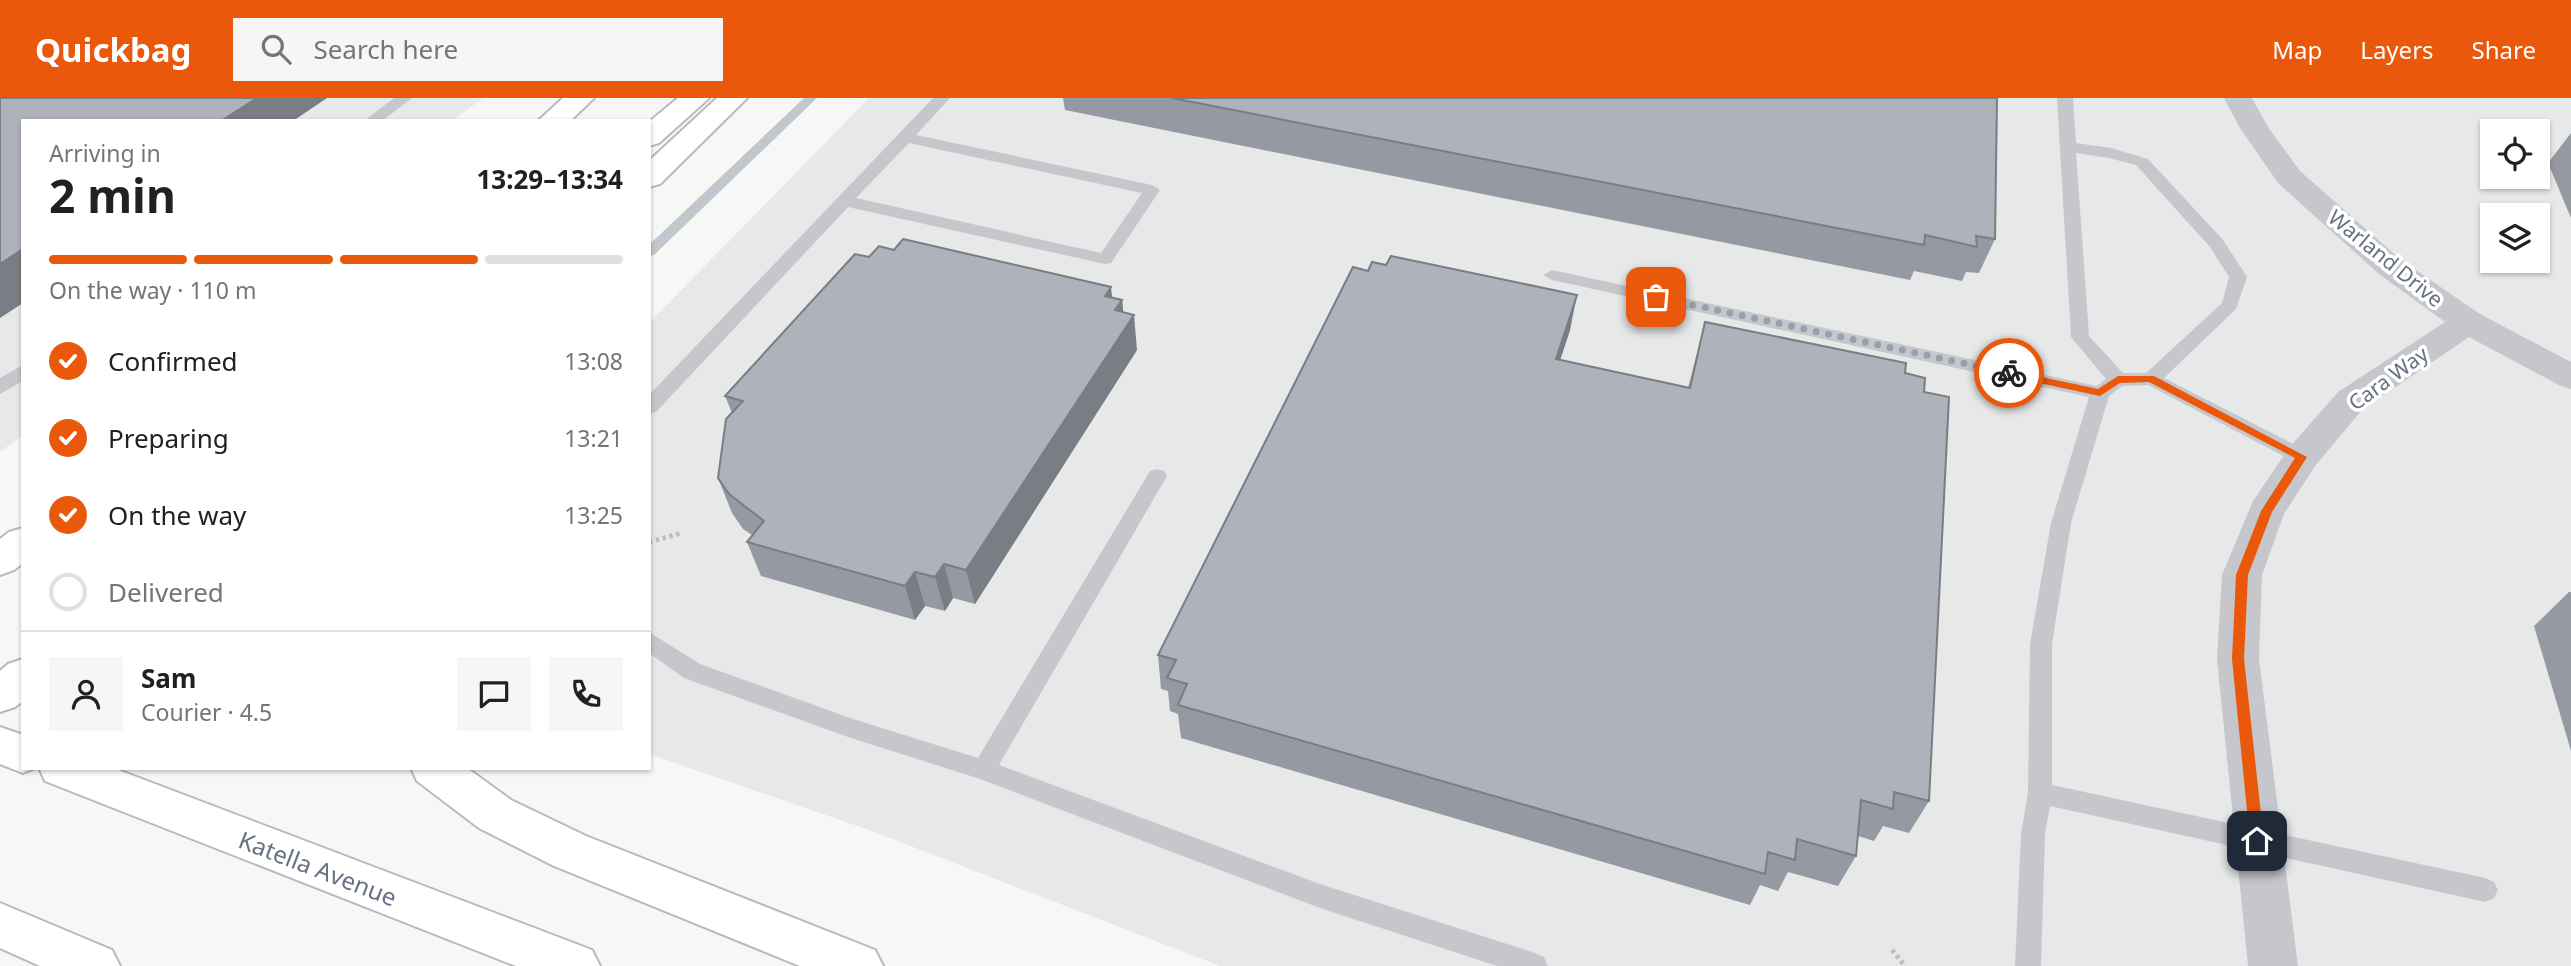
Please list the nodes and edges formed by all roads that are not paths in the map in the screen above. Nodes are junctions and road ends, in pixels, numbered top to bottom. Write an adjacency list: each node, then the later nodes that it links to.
1 (404, 98): 8 (lane)
2 (580, 98): 9 (main road)
3 (695, 98): 10 (main road)
4 (733, 98): 13 (main road)
5 (942, 98): 11 (lane)
6 (2064, 98): 12 (lane)
7 (2237, 98): 16 (street, Warland Drive)
8 (375, 119)
9 (554, 119)
10 (651, 135)
11 (905, 137): 14 (lane); 14 (lane)
12 (2067, 147): 19 (lane); 20 (lane)
13 (651, 176)
14 (845, 201): 22 (lane)
15 (1552, 275): 20 (lane)
16 (2468, 321): 18 (street, Warland Drive); 23 (street, Cara Way)
17 (21, 372): 21 (lane)
18 (2571, 377)
19 (2151, 379): 20 (lane); 23 (lane)
20 (2109, 386): 35 (lane)
21 (0, 388)
22 (651, 405)
23 (2302, 457): 36 (street, Cara Way)
24 (1157, 476): 34 (lane)
25 (21, 544): 26 (main road)
26 (0, 561)
27 (651, 642): 34 (lane)
28 (21, 678): 29 (main road)
29 (0, 695)
30 (0, 745): 31 (main road)
31 (21, 753)
32 (66, 770): 40 (main road, Katella Avenue)
33 (436, 770): 41 (main road)
34 (984, 770): 42 (lane)
35 (2040, 793): 36 (lane); 43 (lane)
36 (2257, 841): 37 (lane); 44 (street, Cara Way)
37 (2485, 890)
38 (0, 925): 39 (main road)
39 (95, 966)
40 (575, 966)
41 (858, 966)
42 (1535, 966)
43 (2028, 966)
44 (2273, 966)

